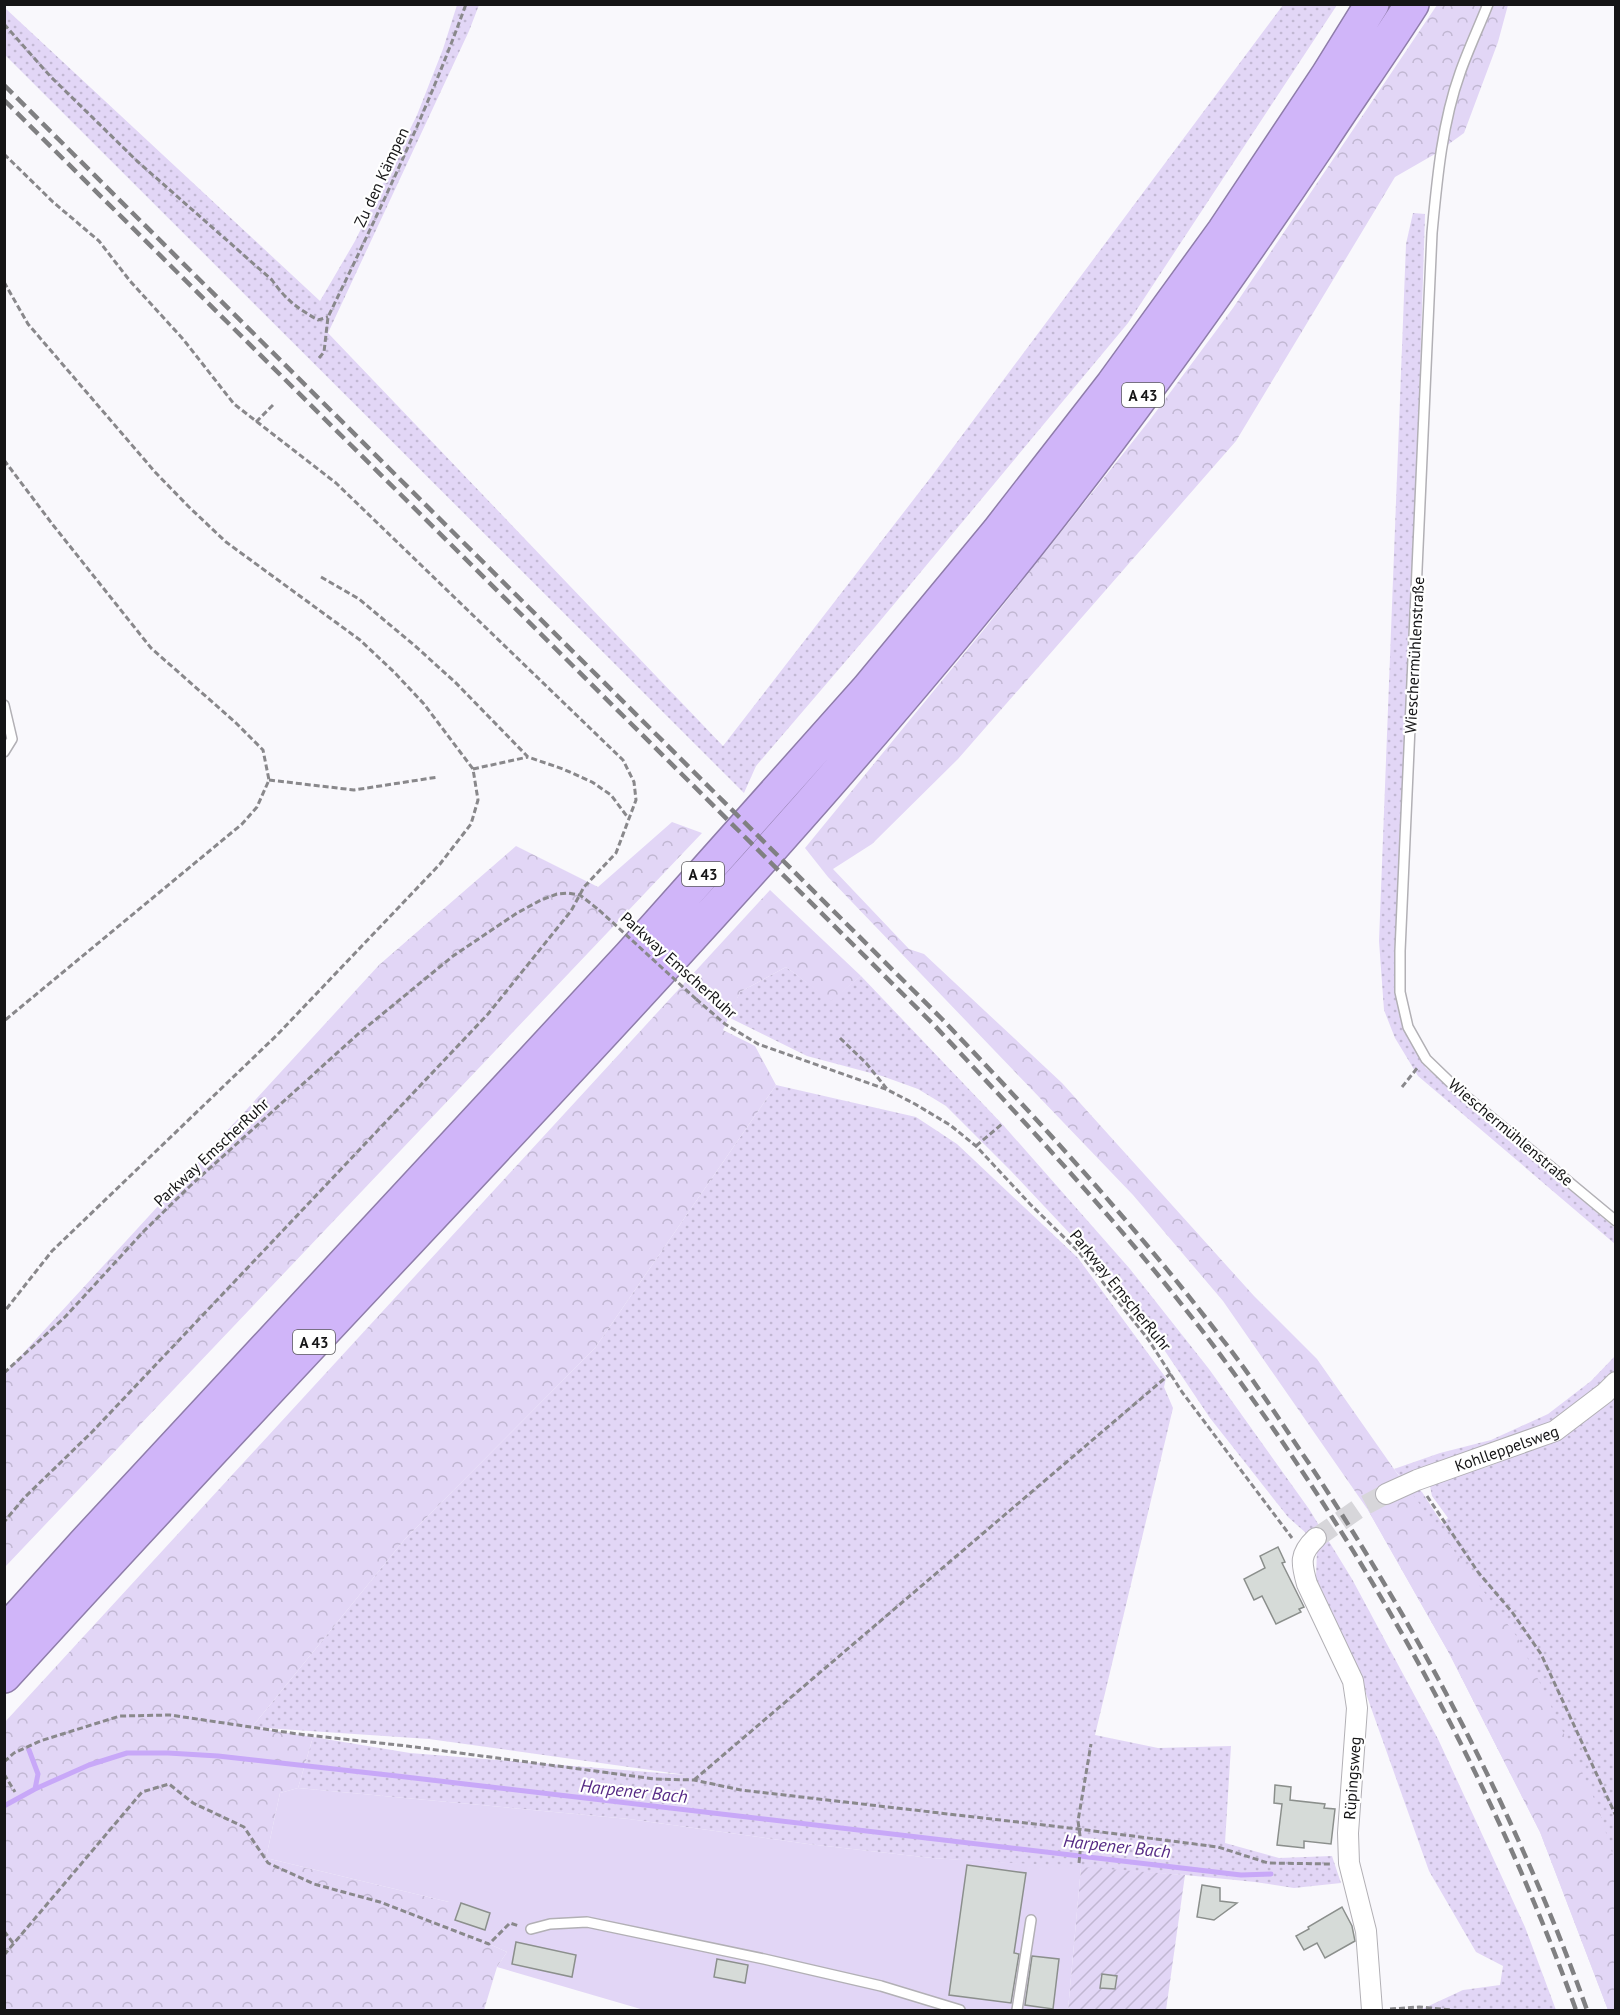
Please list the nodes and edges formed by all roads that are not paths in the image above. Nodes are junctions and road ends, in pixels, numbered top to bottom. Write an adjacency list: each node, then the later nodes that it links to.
1 (1372, 4): 10 (highway, A 43)
2 (1412, 4): 11 (highway, A 43)
3 (1488, 4): 6 (lane, Wieschermühlenstraße)
4 (4, 705): 5 (lane)
5 (4, 752)
6 (1616, 1221)
7 (1616, 1382): 8 (street, Kohlleppelsweg)
8 (1386, 1494)
9 (1316, 1538): 16 (street, Rüpingsweg)
10 (4, 1633)
11 (4, 1676)
12 (1031, 1920): 15 (lane)
13 (531, 1929): 14 (lane)
14 (960, 2010)
15 (1017, 2010)
16 (1372, 2010)

